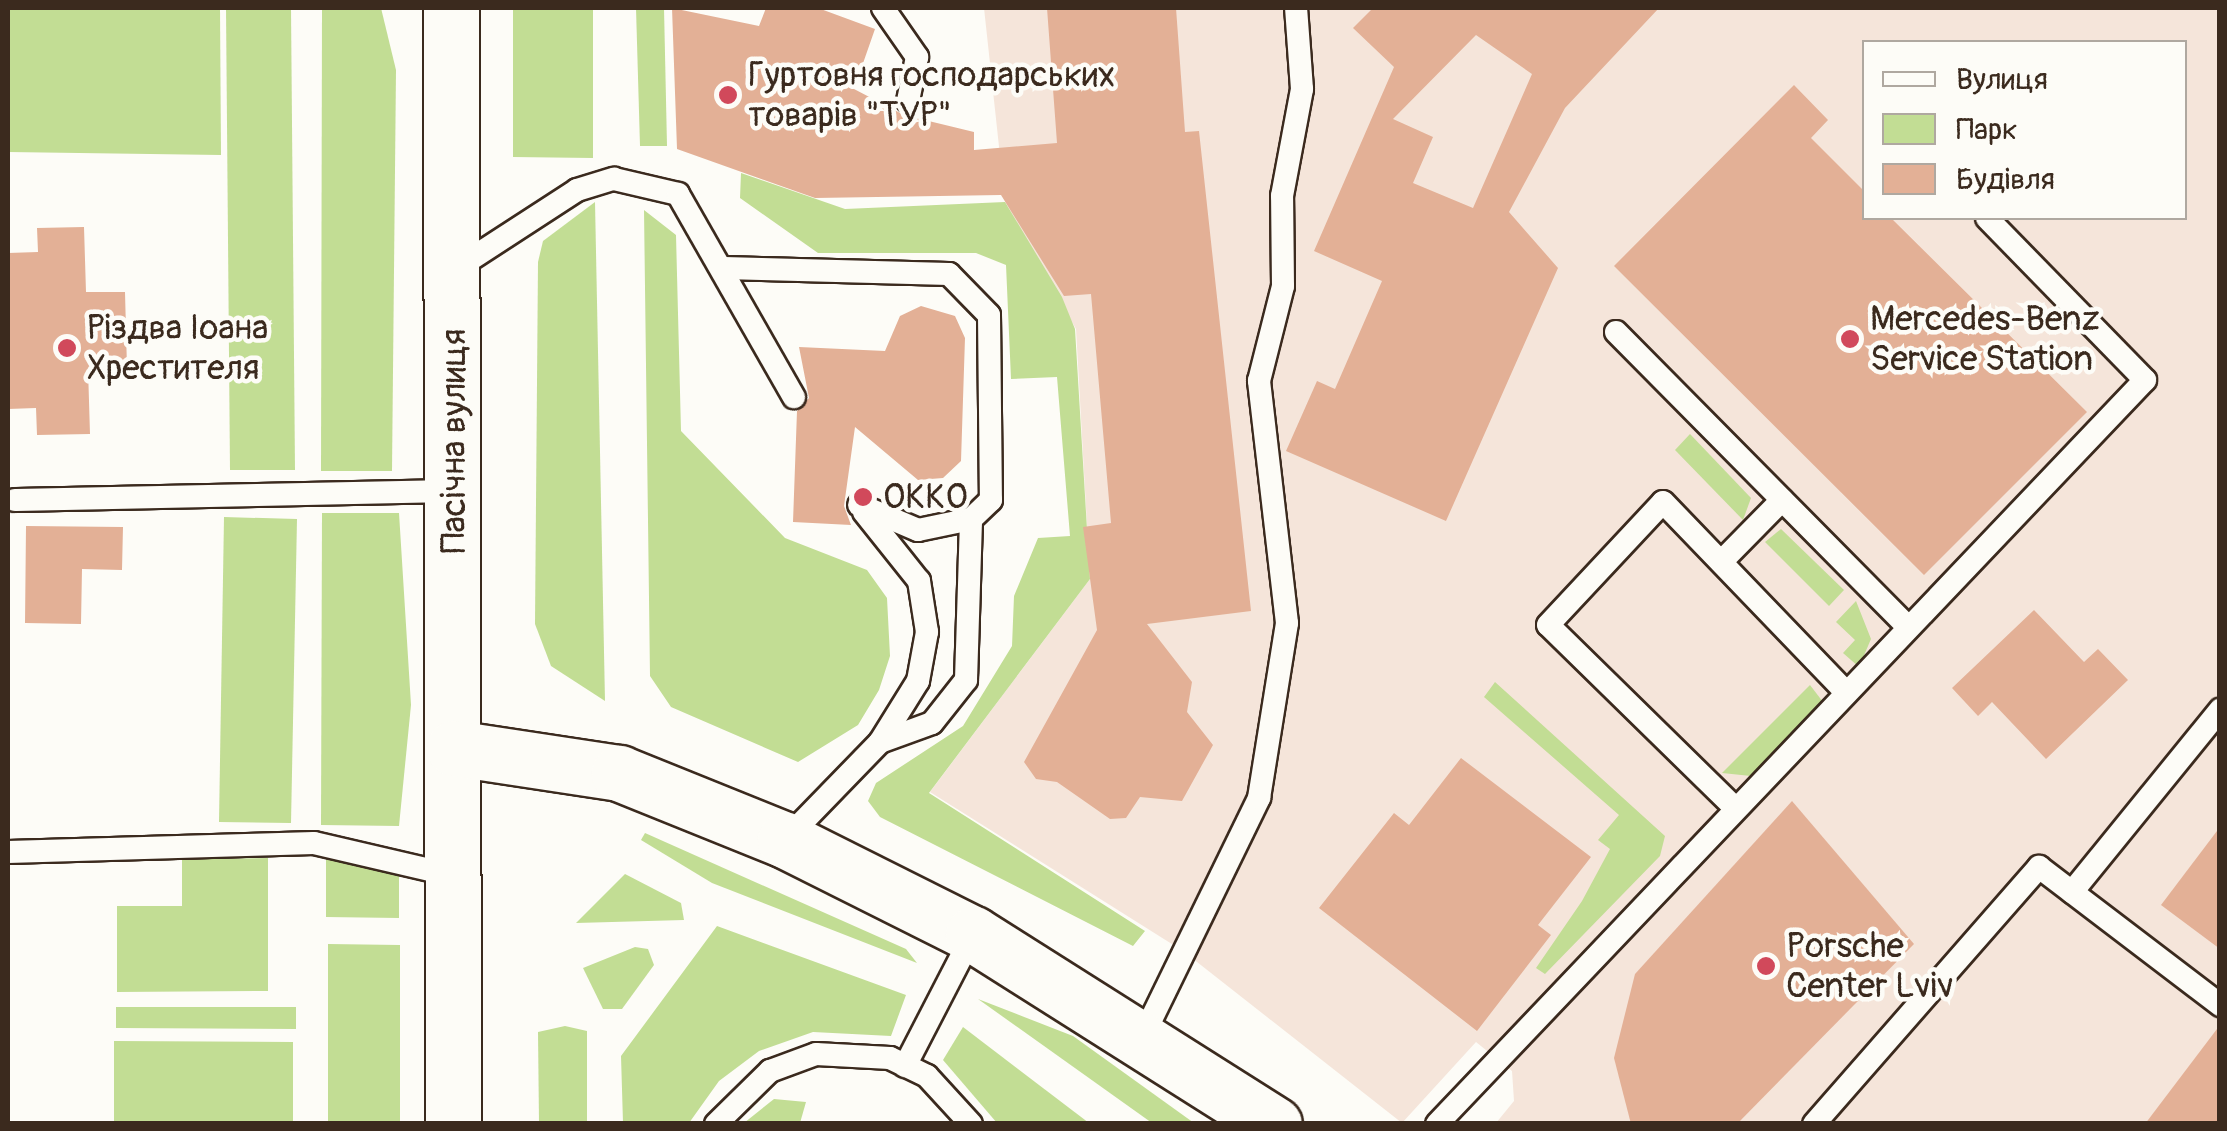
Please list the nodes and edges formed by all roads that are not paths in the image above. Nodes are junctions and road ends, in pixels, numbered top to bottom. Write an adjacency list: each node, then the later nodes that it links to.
1 (452, 8): 7 (main road, Пасічна вулиця)
2 (882, 8): 4 (lane)
3 (1296, 8): 27 (lane)
4 (908, 100)
5 (1988, 220): 15 (lane)
6 (724, 268): 7 (lane); 9 (lane); 13 (lane)
7 (454, 270): 10 (main road, Пасічна вулиця)
8 (1616, 332): 12 (lane)
9 (794, 397)
10 (454, 491): 11 (lane); 19 (main road, Пасічна вулиця)
11 (15, 500)
12 (1782, 500): 14 (lane); 15 (lane)
13 (970, 519): 18 (lane); 18 (lane)
14 (1721, 562): 16 (lane); 20 (lane)
15 (1906, 625): 16 (lane)
16 (1844, 690): 20 (lane)
17 (2220, 710): 24 (lane)
18 (880, 742): 21 (lane)
19 (454, 748): 21 (main road); 23 (main road, Пасічна вулиця)
20 (1732, 804): 33 (lane)
21 (785, 840): 25 (main road)
22 (8, 852): 23 (lane)
23 (451, 875): 29 (main road, Пасічна вулиця)
24 (2072, 892): 26 (lane); 34 (lane)
25 (973, 934): 27 (main road); 28 (lane)
26 (2220, 1005)
27 (1144, 1034): 32 (main road)
28 (906, 1066): 30 (lane); 31 (lane)
29 (453, 1124)
30 (716, 1124)
31 (971, 1124)
32 (1274, 1124)
33 (1437, 1124)
34 (1814, 1124)

